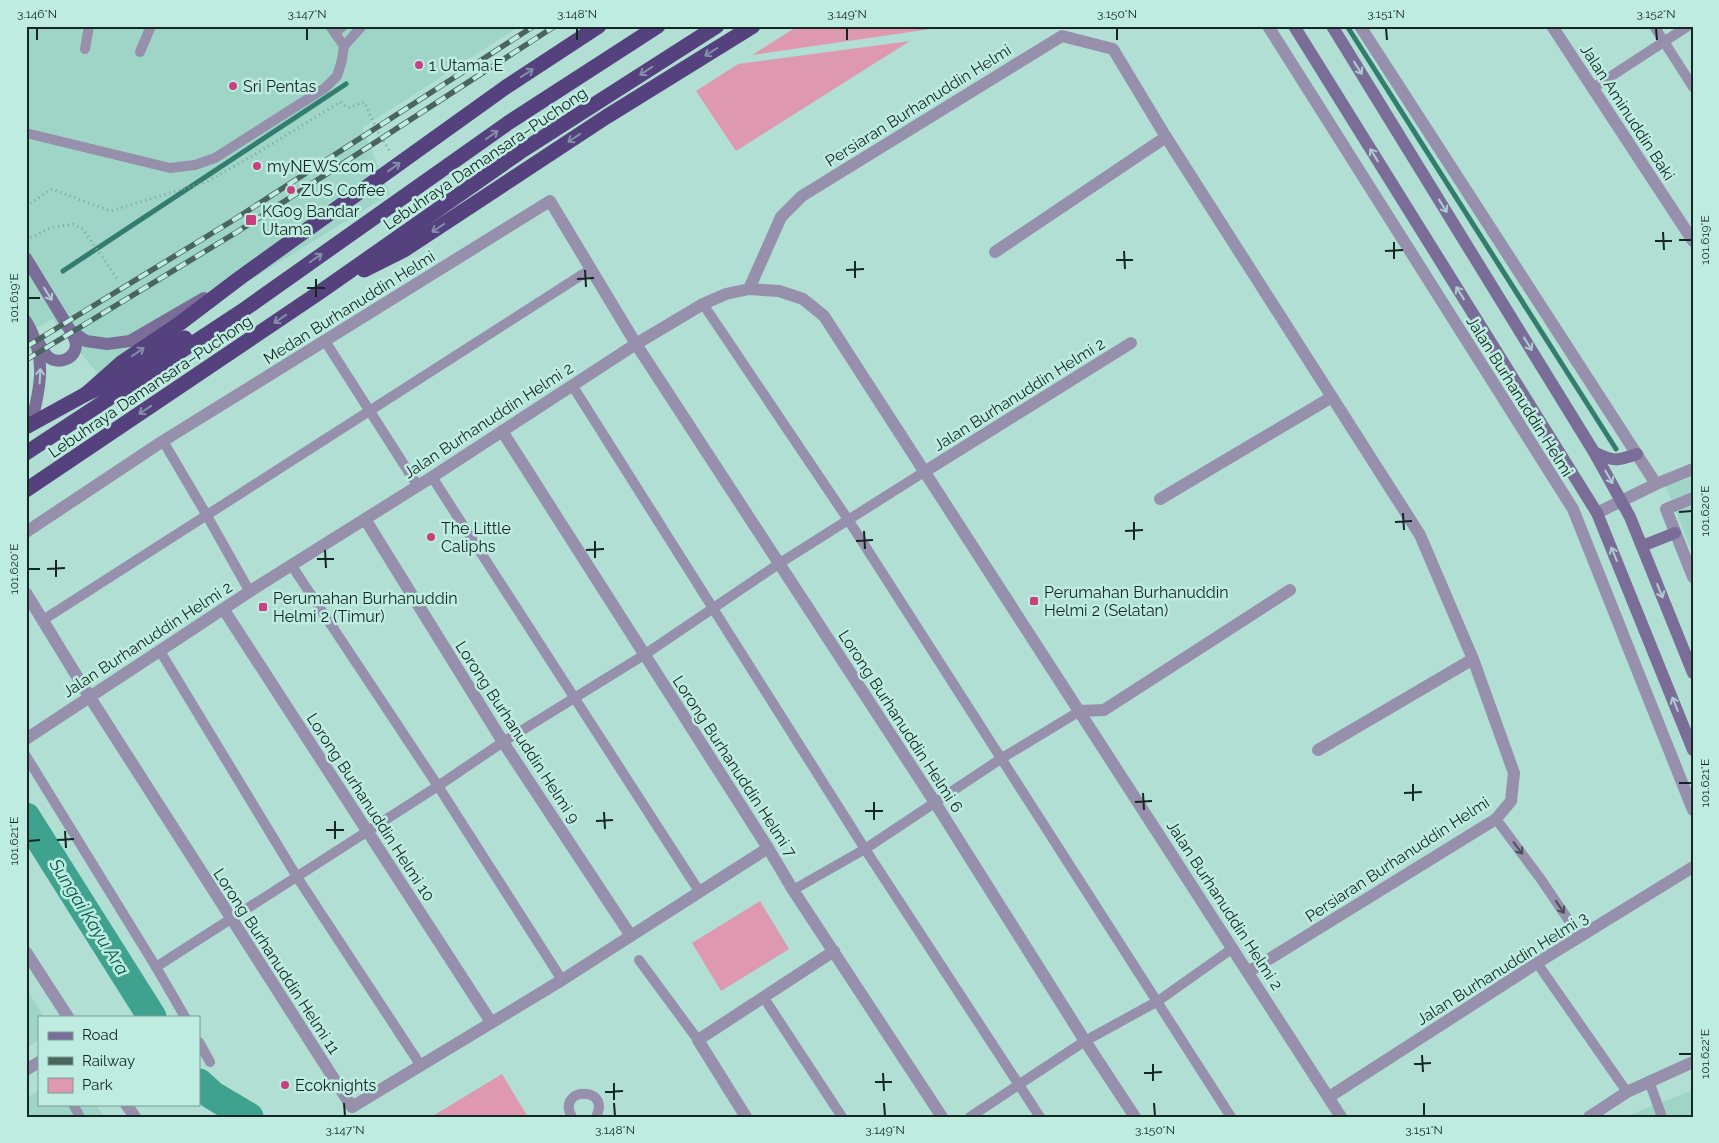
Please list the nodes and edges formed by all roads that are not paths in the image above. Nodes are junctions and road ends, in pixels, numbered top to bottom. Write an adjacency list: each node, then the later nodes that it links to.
1 (89, 26): 18 (lane)
2 (151, 26): 19 (lane)
3 (362, 26): 17 (lane)
4 (600, 26): 28 (highway, one-way to 4)
5 (658, 26): 33 (highway, Lebuhraya Damansara–Puchong, one-way to 5)
6 (717, 26): 30 (highway, Lebuhraya Damansara–Puchong, one-way to 30)
7 (753, 26): 30 (highway, one-way to 30)
8 (1268, 26): 89 (street, Jalan Burhanuddin Helmi)
9 (1294, 26): 58 (main road, Jalan Burhanuddin Helmi, one-way to 9)
10 (1332, 26): 46 (main road, Jalan Burhanuddin Helmi, one-way to 46)
11 (1360, 26): 48 (street)
12 (1552, 26): 21 (street, Jalan Aminuddin Baki)
13 (1654, 26): 16 (lane)
14 (1688, 26): 16 (lane)
15 (336, 28): 17 (lane)
16 (1664, 42): 20 (lane); 21 (lane)
17 (344, 46): 22 (lane)
18 (85, 49)
19 (140, 52)
20 (1693, 87)
21 (1592, 88): 24 (street, Jalan Aminuddin Baki)
22 (26, 133)
23 (1166, 137): 25 (street); 29 (street, Persiaran Burhanuddin Helmi); 41 (street, Persiaran Burhanuddin Helmi)
24 (1693, 241)
25 (995, 252)
26 (26, 258): 34 (main road, one-way to 34)
27 (591, 269): 36 (street, Medan Burhanuddin Helmi); 38 (street, Medan Burhanuddin Helmi); 42 (lane)
28 (241, 277): 34 (main road); 40 (highway, one-way to 28)
29 (749, 289): 31 (street, Jalan Burhanuddin Helmi 2); 50 (street, Jalan Burhanuddin Helmi 2)
30 (320, 292): 54 (highway, Lebuhraya Damansara–Puchong, one-way to 54)
31 (703, 304): 38 (street, Jalan Burhanuddin Helmi 2); 61 (lane)
32 (26, 321): 35 (main road)
33 (218, 328): 40 (highway); 47 (highway, Lebuhraya Damansara–Puchong)
34 (70, 330): 35 (main road)
35 (35, 336): 43 (main road, one-way to 35)
36 (324, 341): 42 (lane); 45 (street, Medan Burhanuddin Helmi)
37 (1131, 343): 50 (street, Jalan Burhanuddin Helmi 2)
38 (636, 344): 39 (street, Jalan Burhanuddin Helmi 2); 65 (street, Lorong Burhanuddin Helmi 6)
39 (572, 386): 44 (street, Jalan Burhanuddin Helmi 2); 72 (lane)
40 (86, 394): 43 (highway)
41 (1332, 397): 56 (street); 76 (street, Persiaran Burhanuddin Helmi)
42 (371, 412): 53 (lane); 59 (lane)
43 (29, 425)
44 (502, 430): 51 (street, Jalan Burhanuddin Helmi 2); 75 (street, Lorong Burhanuddin Helmi 7)
45 (163, 441): 59 (lane); 62 (street, Medan Burhanuddin Helmi)
46 (1594, 452): 48 (main road); 57 (main road, Jalan Burhanuddin Helmi, one-way to 57)
47 (26, 453)
48 (1637, 454): 52 (street)
49 (1693, 469): 52 (street)
50 (924, 472): 61 (lane); 80 (street, Jalan Burhanuddin Helmi 2)
51 (432, 477): 53 (street, Jalan Burhanuddin Helmi 2); 79 (lane)
52 (1656, 484): 57 (street)
53 (417, 485): 60 (street, Jalan Burhanuddin Helmi 2)
54 (26, 490)
55 (1693, 498): 63 (street)
56 (1160, 499)
57 (1623, 502): 58 (street); 64 (main road, Jalan Burhanuddin Helmi)
58 (1597, 513): 84 (main road, Jalan Burhanuddin Helmi, one-way to 58)
59 (206, 514): 69 (lane); 73 (lane)
60 (365, 519): 66 (street, Jalan Burhanuddin Helmi 2); 82 (street, Lorong Burhanuddin Helmi 9)
61 (849, 521): 65 (lane); 86 (lane)
62 (26, 532)
63 (1675, 533): 64 (main road); 67 (street)
64 (1642, 546): 77 (main road, Jalan Burhanuddin Helmi, one-way to 77)
65 (780, 563): 72 (lane); 88 (street, Lorong Burhanuddin Helmi 6)
66 (292, 566): 69 (street, Jalan Burhanuddin Helmi 2); 87 (lane)
67 (1693, 577)
68 (1290, 590): 80 (street)
69 (250, 592): 71 (street, Jalan Burhanuddin Helmi 2)
70 (26, 593): 73 (street)
71 (224, 610): 74 (street, Jalan Burhanuddin Helmi 2); 91 (street, Lorong Burhanuddin Helmi 10)
72 (713, 610): 75 (lane); 93 (lane)
73 (43, 620): 78 (street)
74 (160, 650): 78 (street, Jalan Burhanuddin Helmi 2); 95 (lane)
75 (644, 654): 79 (lane); 92 (street, Lorong Burhanuddin Helmi 7)
76 (1473, 659): 83 (street); 90 (street, Persiaran Burhanuddin Helmi)
77 (1693, 673)
78 (89, 696): 81 (street, Jalan Burhanuddin Helmi 2); 98 (street, Lorong Burhanuddin Helmi 11)
79 (574, 697): 82 (lane); 97 (lane)
80 (1080, 712): 86 (lane); 101 (street, Jalan Burhanuddin Helmi 2)
81 (26, 739)
82 (503, 742): 87 (lane); 99 (street, Lorong Burhanuddin Helmi 9)
83 (1318, 750)
84 (1693, 750)
85 (26, 756): 106 (lane)
86 (1002, 758): 88 (lane); 111 (lane)
87 (438, 786): 91 (lane); 109 (lane)
88 (934, 802): 93 (lane); 116 (street, Lorong Burhanuddin Helmi 6)
89 (1693, 810)
90 (1496, 819): 100 (lane, one-way to 100); 108 (street, Persiaran Burhanuddin Helmi)
91 (367, 832): 95 (lane); 114 (street, Lorong Burhanuddin Helmi 10)
92 (768, 848): 96 (street, Lorong Burhanuddin Helmi 7); 97 (street, Lorong Burhanuddin Helmi 11)
93 (864, 849): 96 (lane); 124 (lane)
94 (1693, 867): 100 (street, Jalan Burhanuddin Helmi 3)
95 (297, 877): 98 (lane); 121 (lane)
96 (793, 890): 103 (street, Lorong Burhanuddin Helmi 7)
97 (699, 891): 99 (street, Lorong Burhanuddin Helmi 11)
98 (231, 919): 106 (lane); 121 (street, Lorong Burhanuddin Helmi 11)
99 (631, 936): 109 (street, Lorong Burhanuddin Helmi 11)
100 (1580, 937): 105 (street, Jalan Burhanuddin Helmi 3)
101 (1233, 948): 108 (street, Jalan Burhanuddin Helmi 2); 111 (lane)
102 (26, 952): 107 (street)
103 (834, 952): 110 (street); 133 (street, Lorong Burhanuddin Helmi 7)
104 (639, 960): 115 (lane)
105 (1537, 963): 125 (lane); 126 (street, Jalan Burhanuddin Helmi 3)
106 (156, 967): 113 (lane)
107 (30, 968): 112 (street)
108 (1248, 972): 126 (street, Jalan Burhanuddin Helmi 2)
109 (562, 980): 114 (street, Lorong Burhanuddin Helmi 11)
110 (764, 998): 115 (street); 132 (lane)
111 (1158, 1001): 116 (lane); 137 (lane)
112 (67, 1016)
113 (184, 1016)
114 (491, 1022): 121 (street, Lorong Burhanuddin Helmi 11)
115 (698, 1040): 131 (street)
116 (1085, 1041): 124 (lane); 136 (street, Lorong Burhanuddin Helmi 6)
117 (200, 1044): 118 (lane)
118 (210, 1062)
119 (1693, 1062): 123 (street)
120 (38, 1063): 122 (street)
121 (421, 1066)
122 (26, 1070)
123 (1649, 1081): 125 (street); 140 (lane)
124 (1019, 1084): 134 (lane); 135 (lane)
125 (1627, 1092): 139 (street)
126 (1329, 1097): 138 (street, Jalan Burhanuddin Helmi 2)
127 (127, 1106): 128 (street)
128 (134, 1117)
129 (572, 1117): 130 (lane)
130 (596, 1117)
131 (746, 1117)
132 (842, 1117)
133 (942, 1117)
134 (970, 1117)
135 (1040, 1117)
136 (1135, 1117)
137 (1231, 1117)
138 (1341, 1117)
139 (1588, 1117)
140 (1662, 1117)

